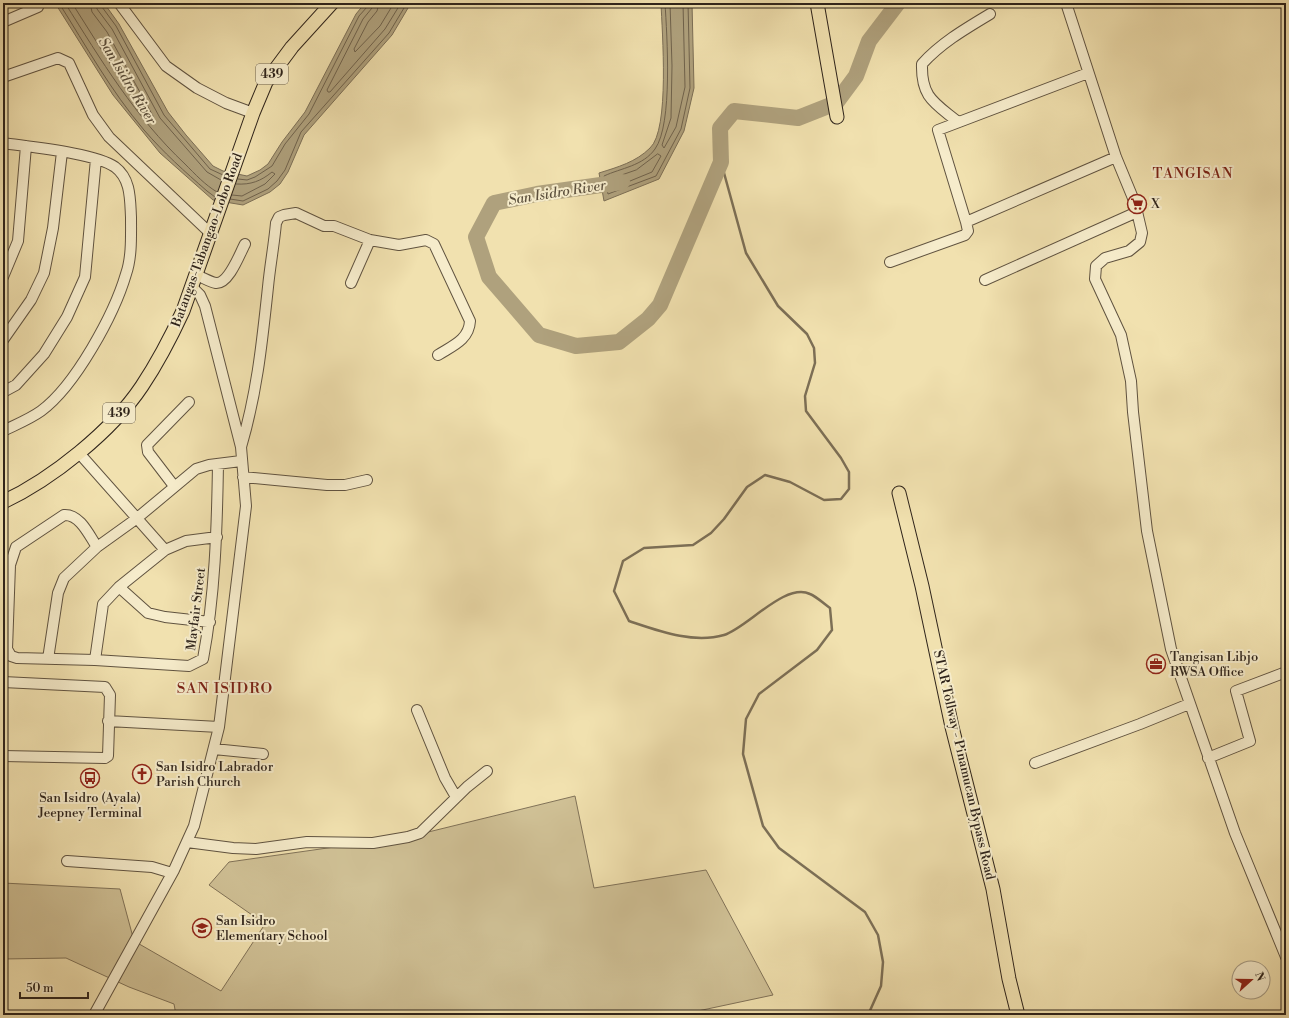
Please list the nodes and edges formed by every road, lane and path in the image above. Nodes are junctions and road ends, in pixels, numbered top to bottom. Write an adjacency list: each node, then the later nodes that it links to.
1 (118, 3): 10 (street)
2 (817, 3): 11 (main road)
3 (1066, 3): 8 (street)
4 (327, 5): 10 (main road, Batangas-Tabangao-Lobo Road / 439)
5 (38, 7): 7 (street)
6 (990, 14): 12 (street)
7 (3, 22)
8 (1088, 73): 12 (street); 16 (street)
9 (3, 77): 20 (street)
10 (252, 113): 20 (main road, Batangas-Tabangao-Lobo Road / 439)
11 (838, 117)
12 (958, 122): 19 (street)
13 (3, 142): 14 (street)
14 (26, 146): 15 (street); 24 (street)
15 (62, 152): 17 (street); 28 (street)
16 (1116, 157): 18 (street); 19 (street)
17 (96, 159): 30 (street); 32 (street)
18 (1137, 212): 25 (street); 52 (street)
19 (966, 222): 23 (street)
20 (210, 233): 26 (main road, Batangas-Tabangao-Lobo Road / 439)
21 (370, 240): 27 (street); 29 (street); 33 (street)
22 (245, 244): 26 (street)
23 (890, 262)
24 (3, 278)
25 (985, 280)
26 (193, 281): 33 (street); 34 (main road, Batangas-Tabangao-Lobo Road / 439)
27 (351, 283)
28 (3, 340)
29 (438, 355)
30 (3, 392)
31 (189, 402): 39 (street)
32 (3, 431)
33 (241, 447): 35 (street)
34 (79, 453): 41 (main road, Batangas-Tabangao-Lobo Road / 439); 42 (street)
35 (241, 460): 36 (street); 37 (street)
36 (218, 464): 39 (street); 43 (street, Mayfair Street)
37 (243, 477): 38 (street); 55 (street)
38 (367, 480)
39 (174, 486): 42 (street)
40 (899, 493): 68 (main road, STAR Tollway - Pinamucan Bypass Road)
41 (3, 502)
42 (136, 518): 44 (street); 45 (street)
43 (217, 537): 45 (street); 47 (street, Mayfair Street)
44 (97, 547): 48 (street); 48 (street, Mayfair Street)
45 (165, 550): 46 (street)
46 (119, 587): 47 (street); 49 (street)
47 (210, 622): 49 (street, Mayfair Street)
48 (48, 659): 49 (street, Mayfair Street)
49 (95, 660)
50 (1286, 672): 59 (street)
51 (3, 682): 54 (street)
52 (1189, 704): 59 (street); 60 (street)
53 (417, 710): 62 (street)
54 (108, 721): 55 (street); 58 (street)
55 (219, 727): 56 (street)
56 (214, 749): 57 (street); 63 (street)
57 (263, 754)
58 (3, 756)
59 (1208, 758): 66 (street)
60 (1036, 763)
61 (487, 771): 62 (street)
62 (456, 797): 63 (street)
63 (187, 842): 65 (street)
64 (67, 861): 65 (street)
65 (172, 873): 67 (street)
66 (1286, 957)
67 (94, 1015)
68 (1018, 1015)

